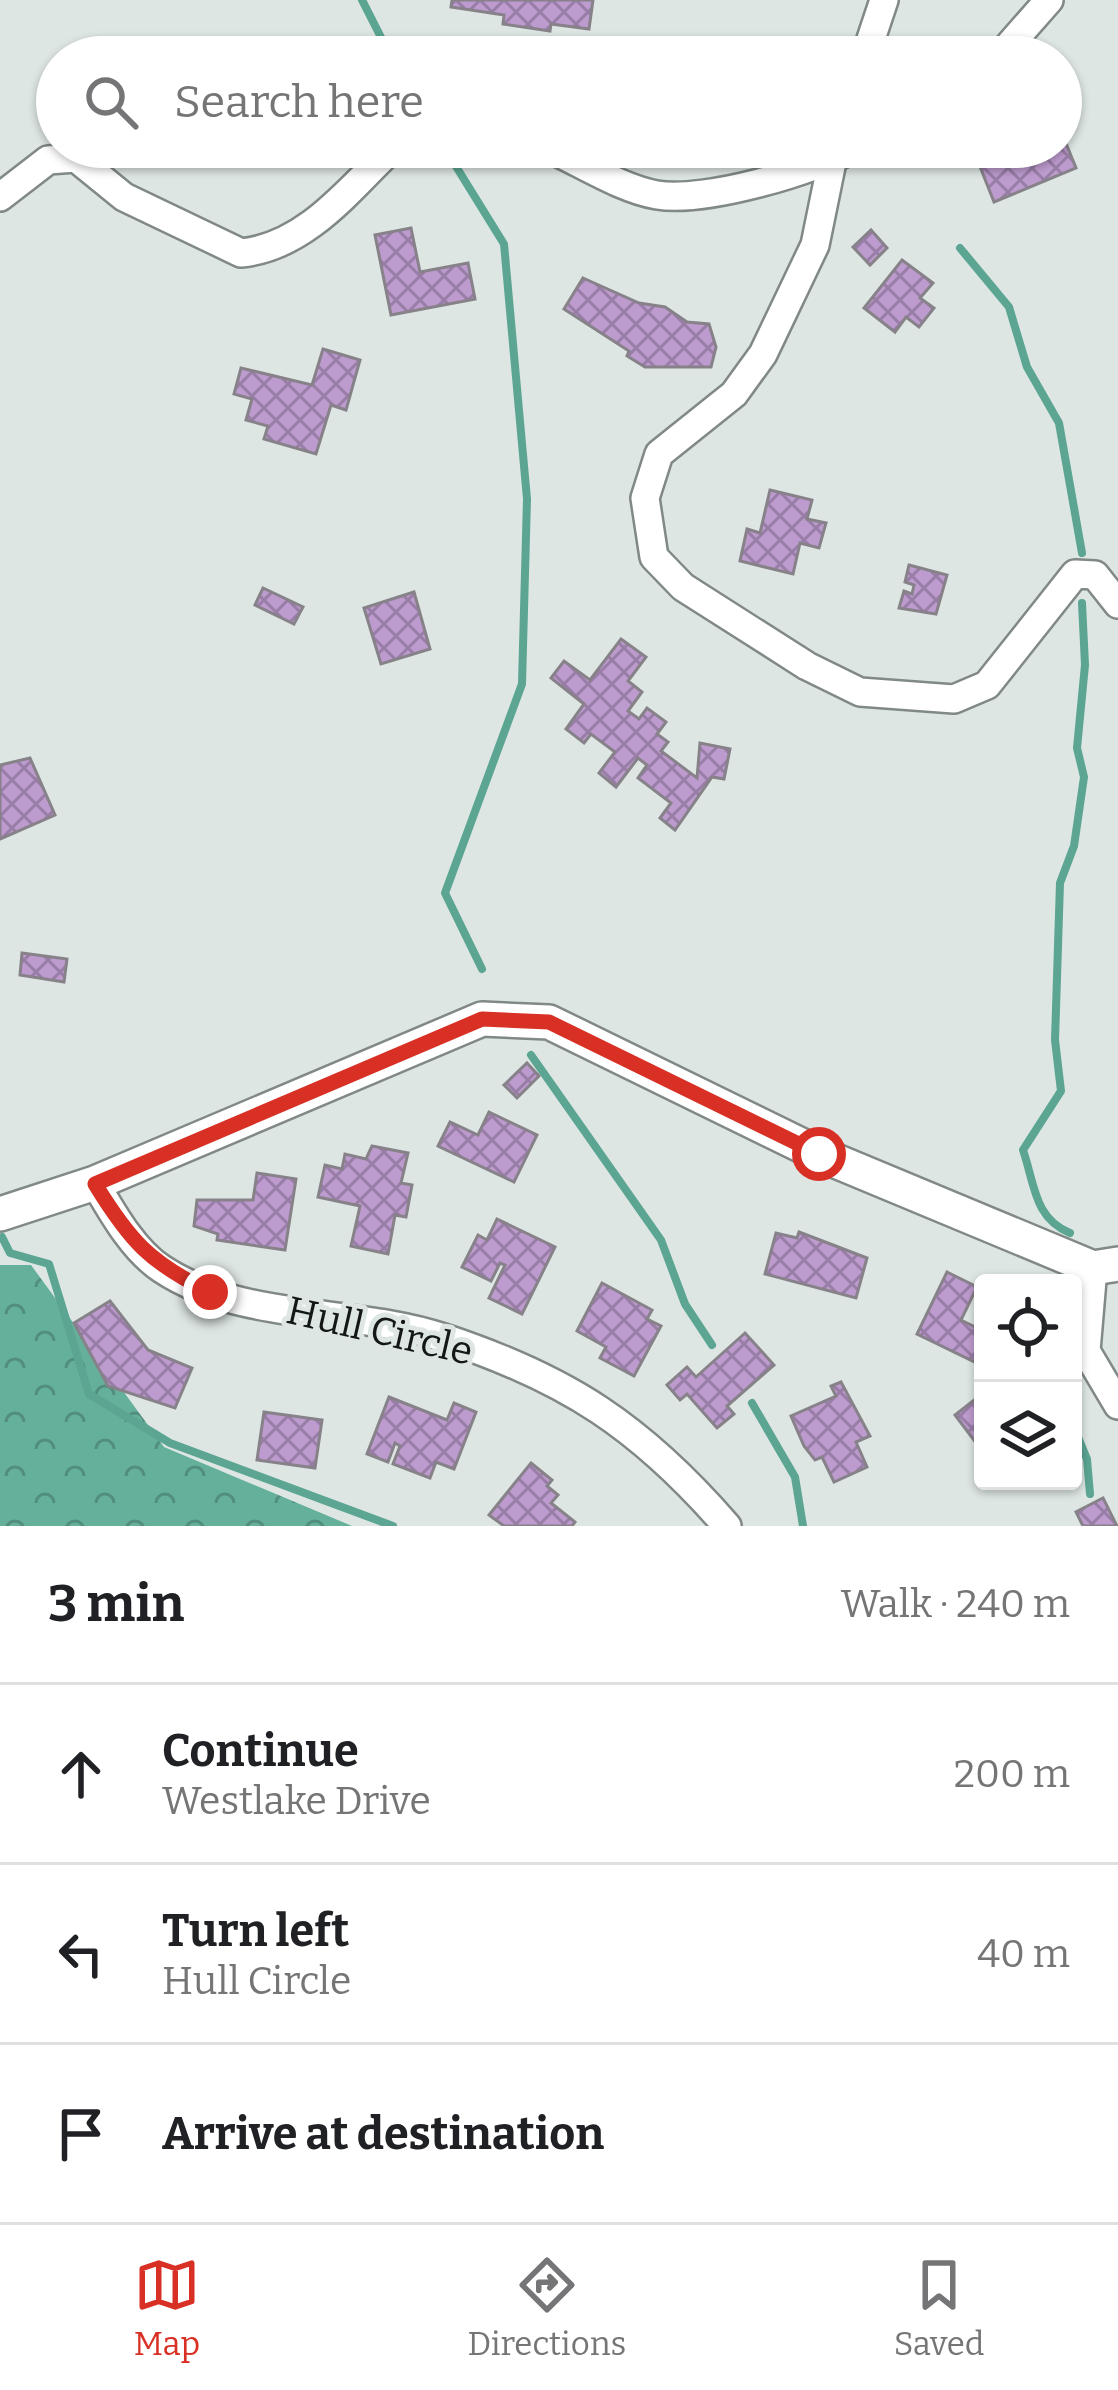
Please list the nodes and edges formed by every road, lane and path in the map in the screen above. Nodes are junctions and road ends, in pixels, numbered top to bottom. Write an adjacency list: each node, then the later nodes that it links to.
1 (884, 0): 3 (street)
2 (1049, 0): 4 (street)
3 (872, 36)
4 (1017, 36)
5 (38, 168): 11 (street)
6 (89, 168): 7 (street)
7 (371, 168)
8 (595, 168): 9 (street)
9 (786, 168)
10 (830, 168): 12 (street)
11 (0, 197)
12 (1118, 604)
13 (95, 1184): 14 (street); 15 (street); 17 (street, Hull Circle)
14 (0, 1214)
15 (1106, 1266): 16 (street)
16 (1118, 1405)
17 (727, 1526)

